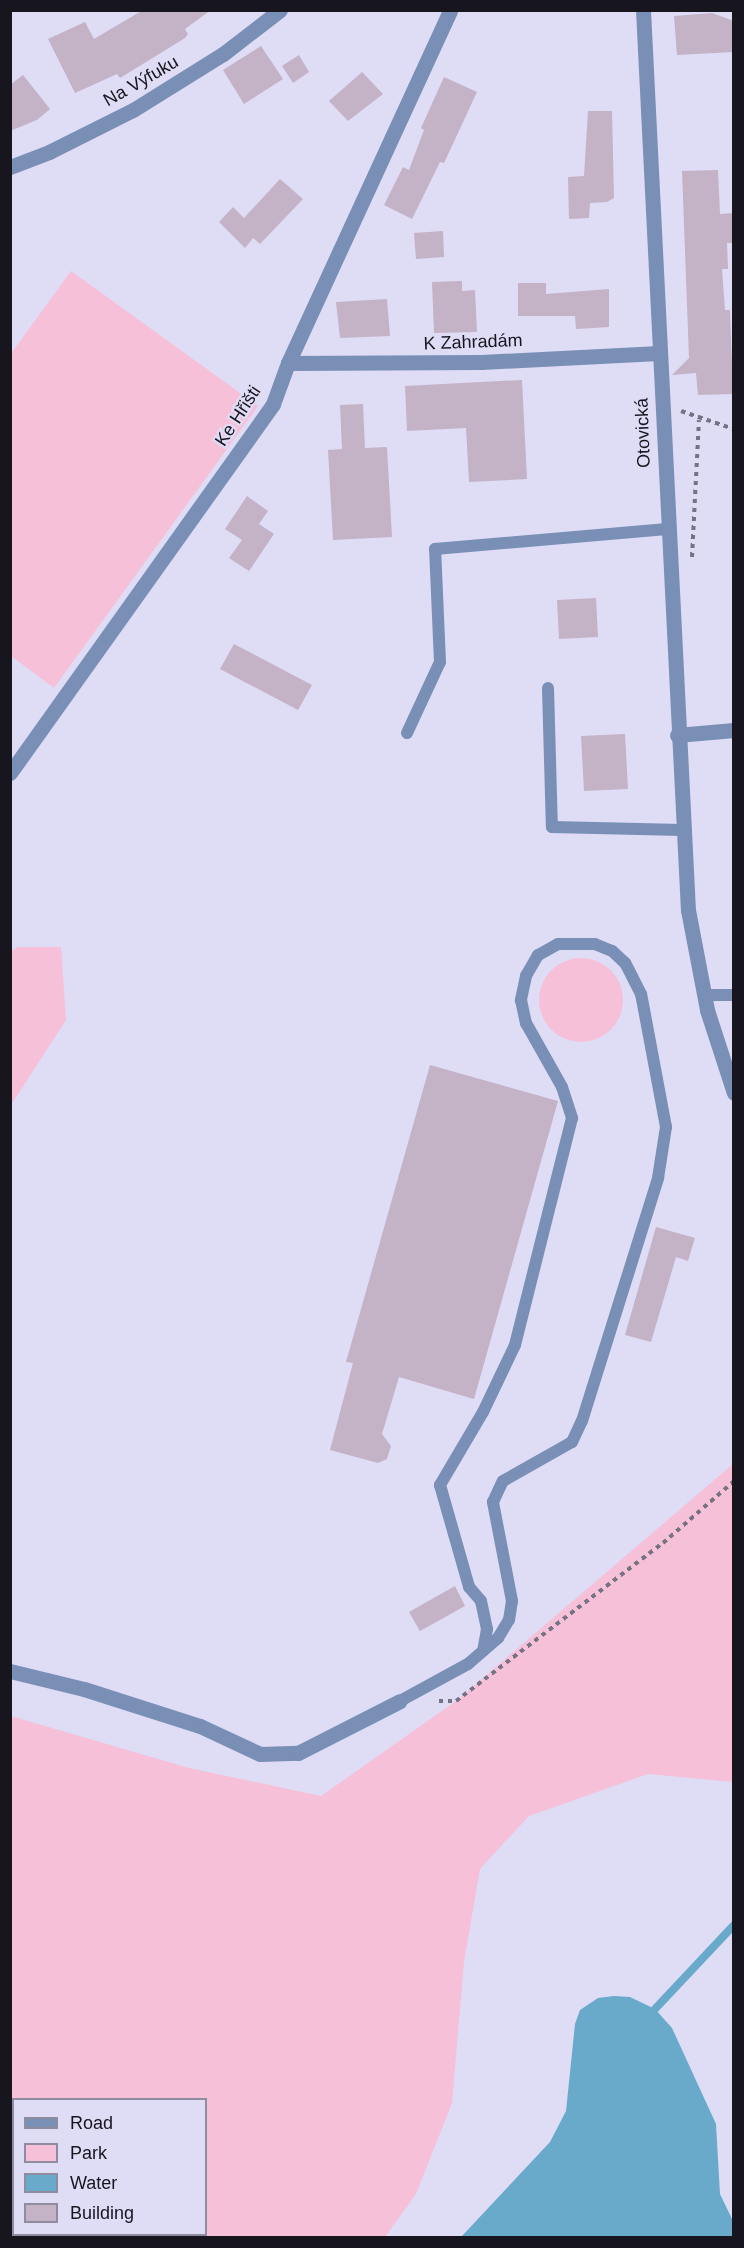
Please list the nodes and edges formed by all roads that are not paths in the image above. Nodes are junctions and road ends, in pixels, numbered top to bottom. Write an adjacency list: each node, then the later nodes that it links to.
1 (280, 10): 4 (street, Na Výfuku)
2 (450, 10): 6 (street, Ke Hřišti)
3 (643, 10): 5 (street, Otovická)
4 (10, 167)
5 (659, 352): 6 (street, K Zahradám); 7 (street, Otovická)
6 (288, 363): 12 (street, Ke Hřišti)
7 (667, 529): 10 (lane); 11 (street, Otovická)
8 (548, 688): 13 (lane)
9 (734, 730): 11 (street)
10 (407, 733)
11 (677, 735): 13 (street, Otovická)
12 (10, 773)
13 (682, 830): 15 (street, Otovická)
14 (734, 994): 15 (lane)
15 (704, 995): 16 (street, Otovická)
16 (734, 1093)
17 (483, 1651): 17 (lane); 19 (lane)
18 (10, 1671): 19 (street)
19 (400, 1701)

